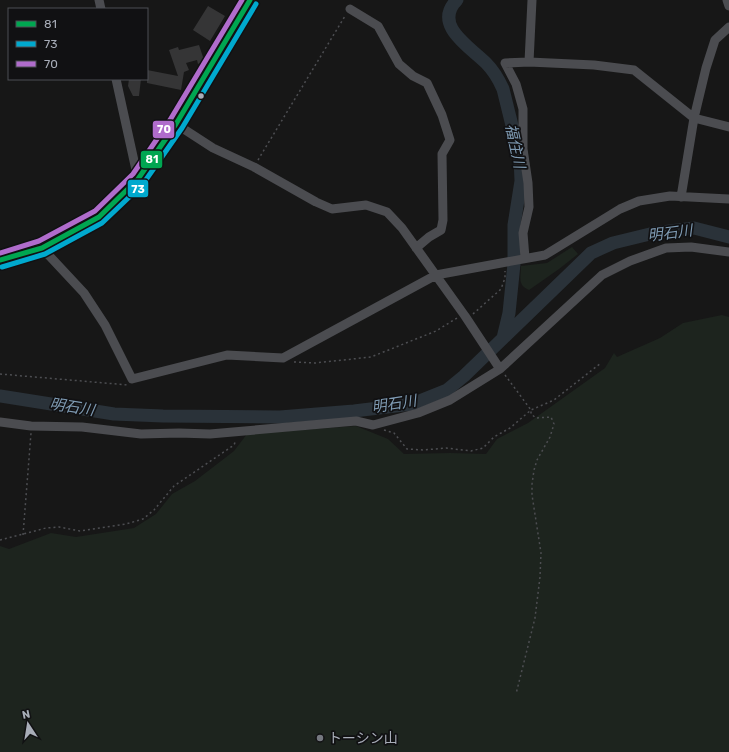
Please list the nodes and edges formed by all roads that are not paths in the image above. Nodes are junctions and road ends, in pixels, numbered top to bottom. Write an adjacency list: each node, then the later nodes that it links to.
1 (250, 0): 10 (main road)
2 (532, 0): 7 (street)
3 (727, 0): 4 (street)
4 (729, 6)
5 (350, 9): 16 (street)
6 (729, 27): 9 (street)
7 (530, 62): 9 (street); 18 (street)
8 (116, 80): 12 (street)
9 (694, 118): 11 (street); 13 (street)
10 (176, 124): 12 (main road); 16 (street)
11 (729, 127)
12 (138, 178): 15 (main road)
13 (681, 197): 14 (street); 18 (street)
14 (729, 199)
15 (42, 248): 19 (main road); 20 (street)
16 (416, 248): 20 (street)
17 (729, 252): 21 (street)
18 (525, 258): 20 (street)
19 (2, 259)
20 (436, 275): 21 (street)
21 (500, 369): 22 (street)
22 (0, 422)

